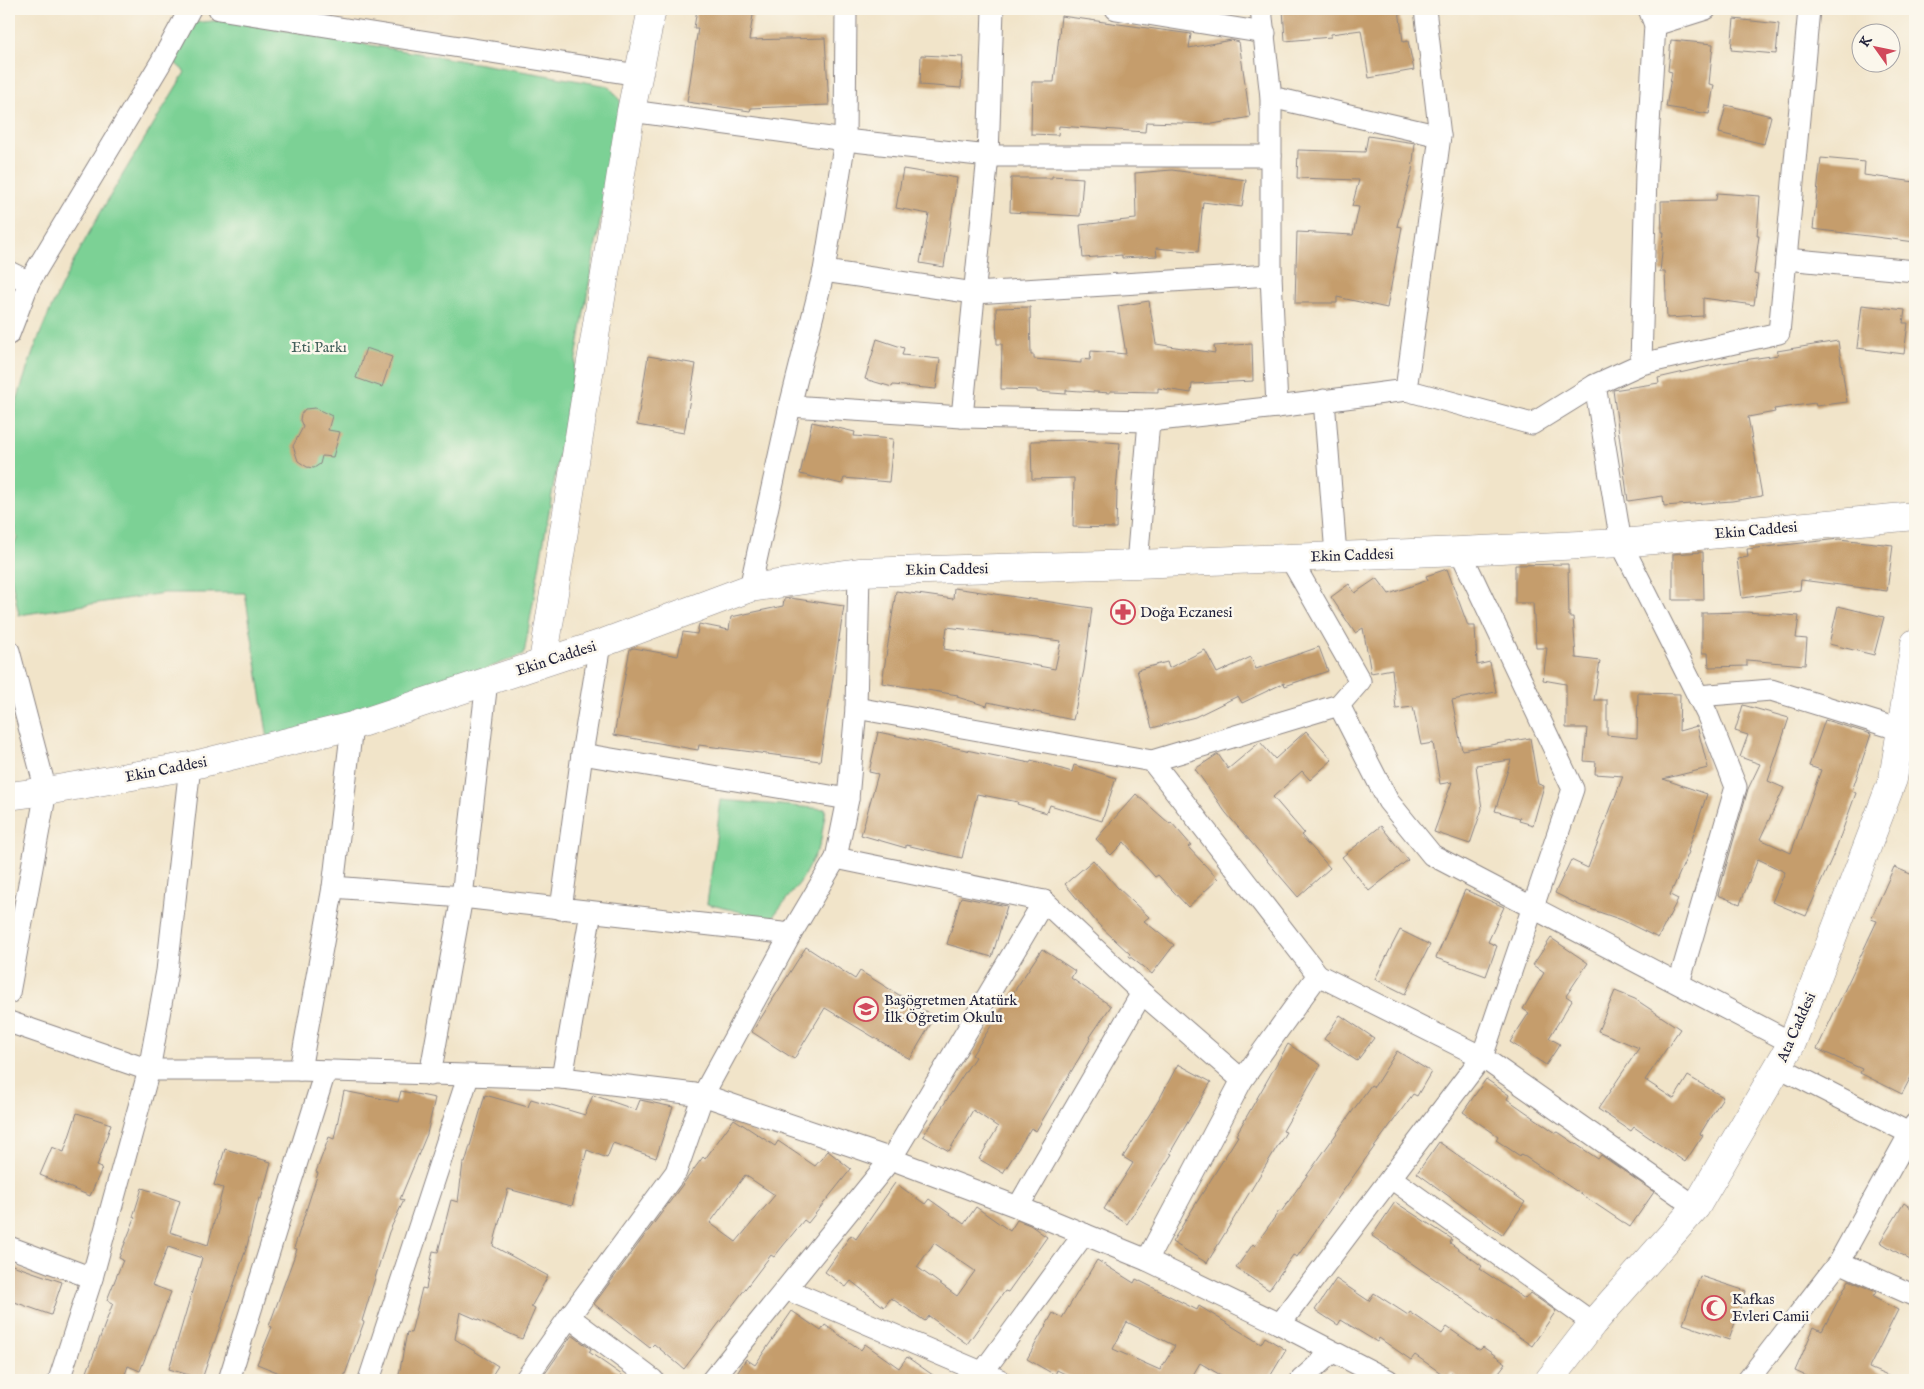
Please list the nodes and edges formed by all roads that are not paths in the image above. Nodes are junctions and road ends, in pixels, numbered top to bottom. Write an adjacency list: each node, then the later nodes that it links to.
1 (190, 9): 25 (street)
2 (220, 9): 13 (street)
3 (652, 9): 13 (street)
4 (846, 9): 17 (street)
5 (993, 9): 18 (street)
6 (1116, 9): 12 (street)
7 (1261, 9): 12 (street)
8 (1425, 9): 16 (street)
9 (1706, 9): 11 (street)
10 (1809, 9): 20 (street)
11 (1652, 17): 28 (street)
12 (1265, 33): 14 (street)
13 (638, 75): 15 (street)
14 (1271, 97): 16 (street); 19 (street)
15 (631, 111): 17 (street); 47 (street)
16 (1440, 136): 30 (street)
17 (845, 140): 18 (street); 22 (street)
18 (988, 156): 19 (street); 26 (street)
19 (1271, 156): 24 (street)
20 (1786, 259): 21 (street); 28 (street)
21 (1915, 270)
22 (824, 271): 26 (street); 32 (street)
23 (9, 272): 25 (street)
24 (1271, 275): 26 (street); 33 (street)
25 (29, 282): 27 (street)
26 (974, 293): 34 (street)
27 (9, 334)
28 (1641, 364): 29 (street)
29 (1595, 385): 30 (street); 37 (street)
30 (1406, 390): 31 (street)
31 (1324, 400): 33 (street); 39 (street)
32 (790, 406): 34 (street); 43 (street)
33 (1277, 408): 35 (street)
34 (962, 417): 35 (street)
35 (1149, 421): 41 (street)
36 (1915, 516): 37 (street, Ekin Caddesi)
37 (1621, 543): 38 (street, Ekin Caddesi); 49 (street)
38 (1460, 551): 39 (street, Ekin Caddesi); 64 (street)
39 (1336, 555): 40 (street, Ekin Caddesi)
40 (1290, 558): 41 (street, Ekin Caddesi); 50 (street)
41 (1136, 564): 42 (street, Ekin Caddesi)
42 (859, 572): 43 (street, Ekin Caddesi); 51 (street)
43 (750, 588): 45 (street, Ekin Caddesi)
44 (1915, 643): 53 (street, Ata Caddesi)
45 (600, 644): 47 (street, Ekin Caddesi); 54 (street)
46 (9, 651): 57 (street)
47 (543, 662): 48 (street, Ekin Caddesi)
48 (487, 681): 52 (street, Ekin Caddesi); 62 (street)
49 (1698, 696): 53 (street); 69 (street)
50 (1339, 705): 55 (street); 64 (street)
51 (856, 708): 55 (street); 59 (street)
52 (352, 726): 56 (street, Ekin Caddesi); 61 (street)
53 (1901, 730): 73 (street, Ata Caddesi)
54 (582, 754): 59 (street); 65 (street)
55 (1152, 761): 68 (street)
56 (190, 766): 57 (street, Ekin Caddesi); 76 (street)
57 (46, 791): 58 (street, Ekin Caddesi); 70 (street)
58 (9, 796)
59 (848, 799): 60 (street)
60 (836, 858): 63 (street); 67 (street)
61 (333, 887): 62 (street); 77 (street)
62 (462, 897): 65 (street); 79 (street)
63 (1044, 901): 71 (street); 85 (street)
64 (1533, 906): 69 (street); 74 (street)
65 (561, 909): 66 (street)
66 (591, 912): 67 (street); 81 (street)
67 (791, 934): 83 (street)
68 (1318, 975): 74 (street); 82 (street)
69 (1678, 983): 73 (street)
70 (9, 993)
71 (1142, 994): 82 (street); 87 (street)
72 (9, 1022): 76 (street)
73 (1792, 1043): 75 (street, Ata Caddesi)
74 (1482, 1057): 86 (street); 88 (street)
75 (1779, 1067): 84 (street); 88 (street, Ata Caddesi)
76 (149, 1070): 77 (street); 93 (street)
77 (300, 1070): 78 (street)
78 (325, 1072): 79 (street); 103 (street)
79 (430, 1075): 80 (street)
80 (468, 1077): 81 (street); 104 (street)
81 (562, 1078): 83 (street)
82 (1242, 1080): 91 (street)
83 (703, 1095): 85 (street); 96 (street)
84 (1914, 1131): 92 (street)
85 (891, 1159): 87 (street); 94 (street)
86 (1391, 1178): 97 (street); 98 (street)
87 (1018, 1206): 89 (street)
88 (1696, 1207): 97 (street, Ata Caddesi)
89 (1084, 1234): 91 (street); 100 (street)
90 (9, 1247): 93 (street)
91 (1147, 1260): 98 (street)
92 (1839, 1262): 95 (street); 101 (street)
93 (92, 1278): 102 (street)
94 (786, 1289): 100 (street); 107 (street)
95 (1915, 1296)
96 (568, 1317): 105 (street); 106 (street)
97 (1593, 1323): 110 (street, Ata Caddesi)
98 (1280, 1324): 99 (street)
99 (1332, 1352): 108 (street); 109 (street)
100 (987, 1378)
101 (1751, 1379)
102 (59, 1380)
103 (229, 1380)
104 (368, 1380)
105 (526, 1380)
106 (653, 1380)
107 (712, 1380)
108 (1301, 1380)
109 (1388, 1380)
110 (1548, 1380)

